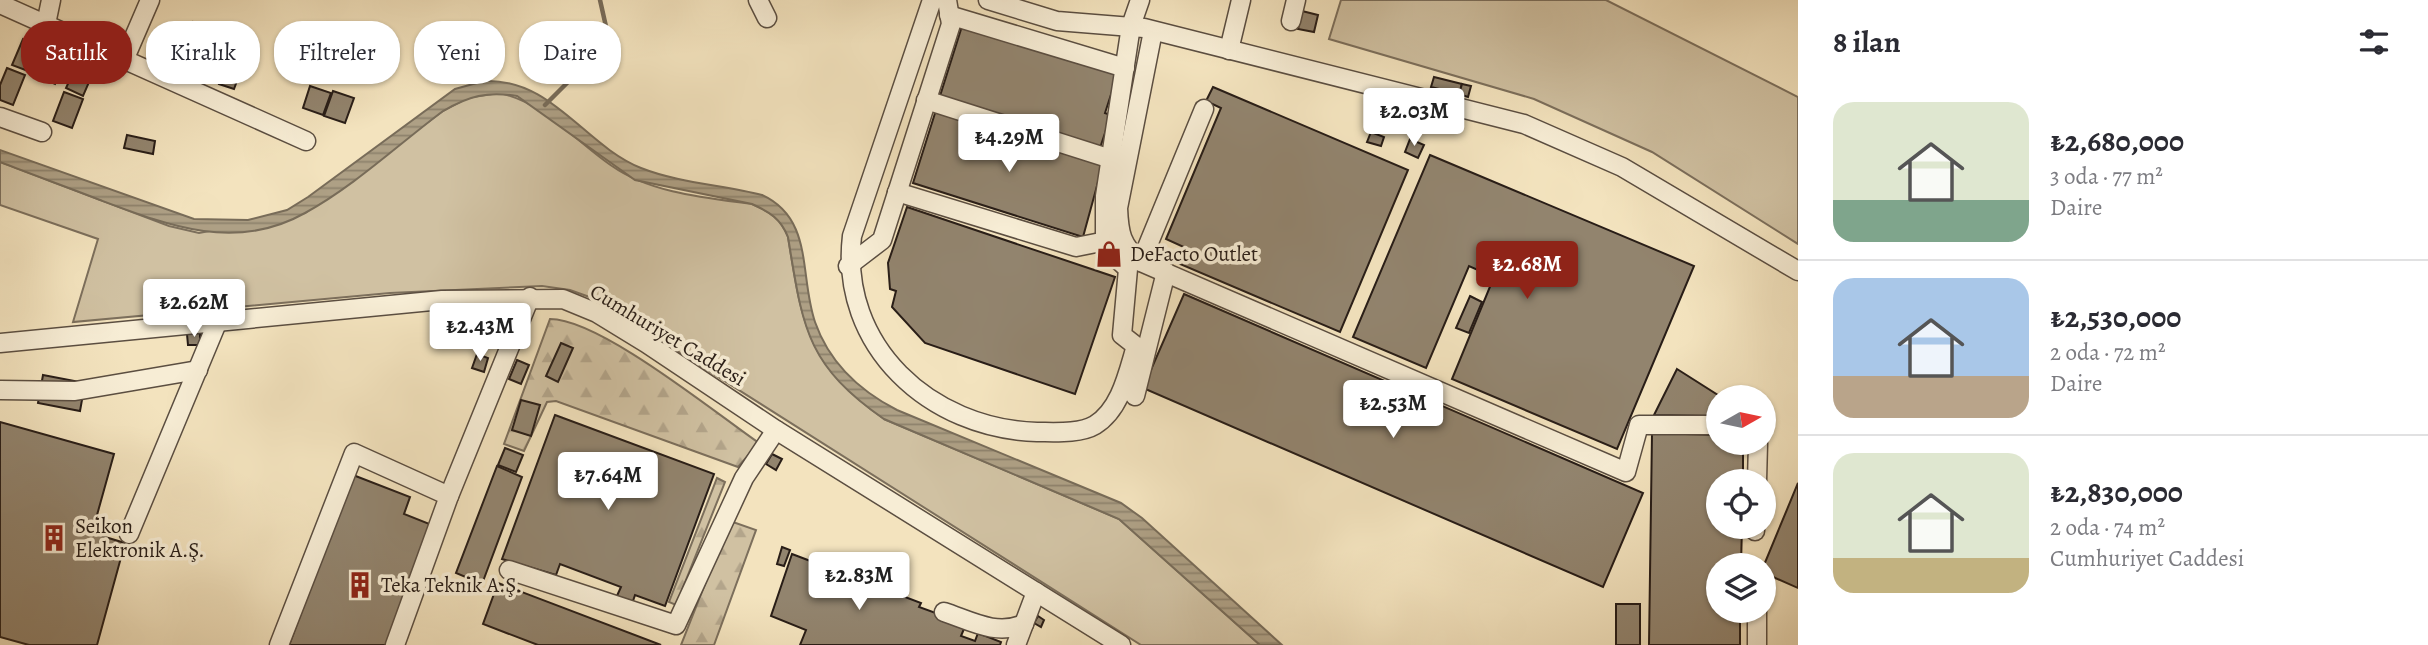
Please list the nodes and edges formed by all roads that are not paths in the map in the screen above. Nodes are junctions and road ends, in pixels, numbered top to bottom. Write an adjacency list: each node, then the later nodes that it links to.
1 (51, 0): 14 (street)
2 (150, 0): 17 (street)
3 (758, 0): 11 (street)
4 (932, 0): 30 (street)
5 (988, 0): 15 (street)
6 (1140, 0): 15 (street)
7 (1241, 0): 18 (street)
8 (1296, 0): 12 (street)
9 (0, 4): 13 (street)
10 (948, 7): 20 (street); 21 (street)
11 (766, 18)
12 (1291, 20)
13 (39, 21)
14 (47, 21)
15 (1131, 26): 16 (street); 20 (street)
16 (1153, 31): 18 (street); 29 (street)
17 (132, 42)
18 (1229, 50): 31 (street)
19 (132, 61): 25 (street)
20 (1125, 68): 26 (street)
21 (926, 100): 26 (street); 27 (street)
22 (1204, 109): 29 (street)
23 (0, 117): 24 (street)
24 (42, 132)
25 (306, 141)
26 (1111, 159): 28 (street)
27 (897, 192): 28 (street); 30 (street)
28 (1106, 240): 30 (street)
29 (1141, 262): 32 (street)
30 (848, 266)
31 (1798, 271)
32 (1166, 272): 38 (street); 39 (street)
33 (530, 297): 34 (street, Cumhuriyet Caddesi); 40 (street, Cumhuriyet Caddesi); 41 (street)
34 (217, 323): 35 (street, Cumhuriyet Caddesi); 36 (street)
35 (0, 343)
36 (198, 370): 37 (street); 42 (street)
37 (0, 390)
38 (1135, 396)
39 (1706, 425)
40 (776, 430): 43 (street); 44 (street, Cumhuriyet Caddesi)
41 (449, 496): 48 (street); 49 (street)
42 (130, 534)
43 (509, 570)
44 (1036, 592): 47 (street); 51 (street, Cumhuriyet Caddesi)
45 (944, 612): 47 (street)
46 (1757, 623): 52 (street)
47 (1024, 624): 50 (street)
48 (279, 645)
49 (395, 645)
50 (1016, 645)
51 (1121, 645)
52 (1757, 645)

